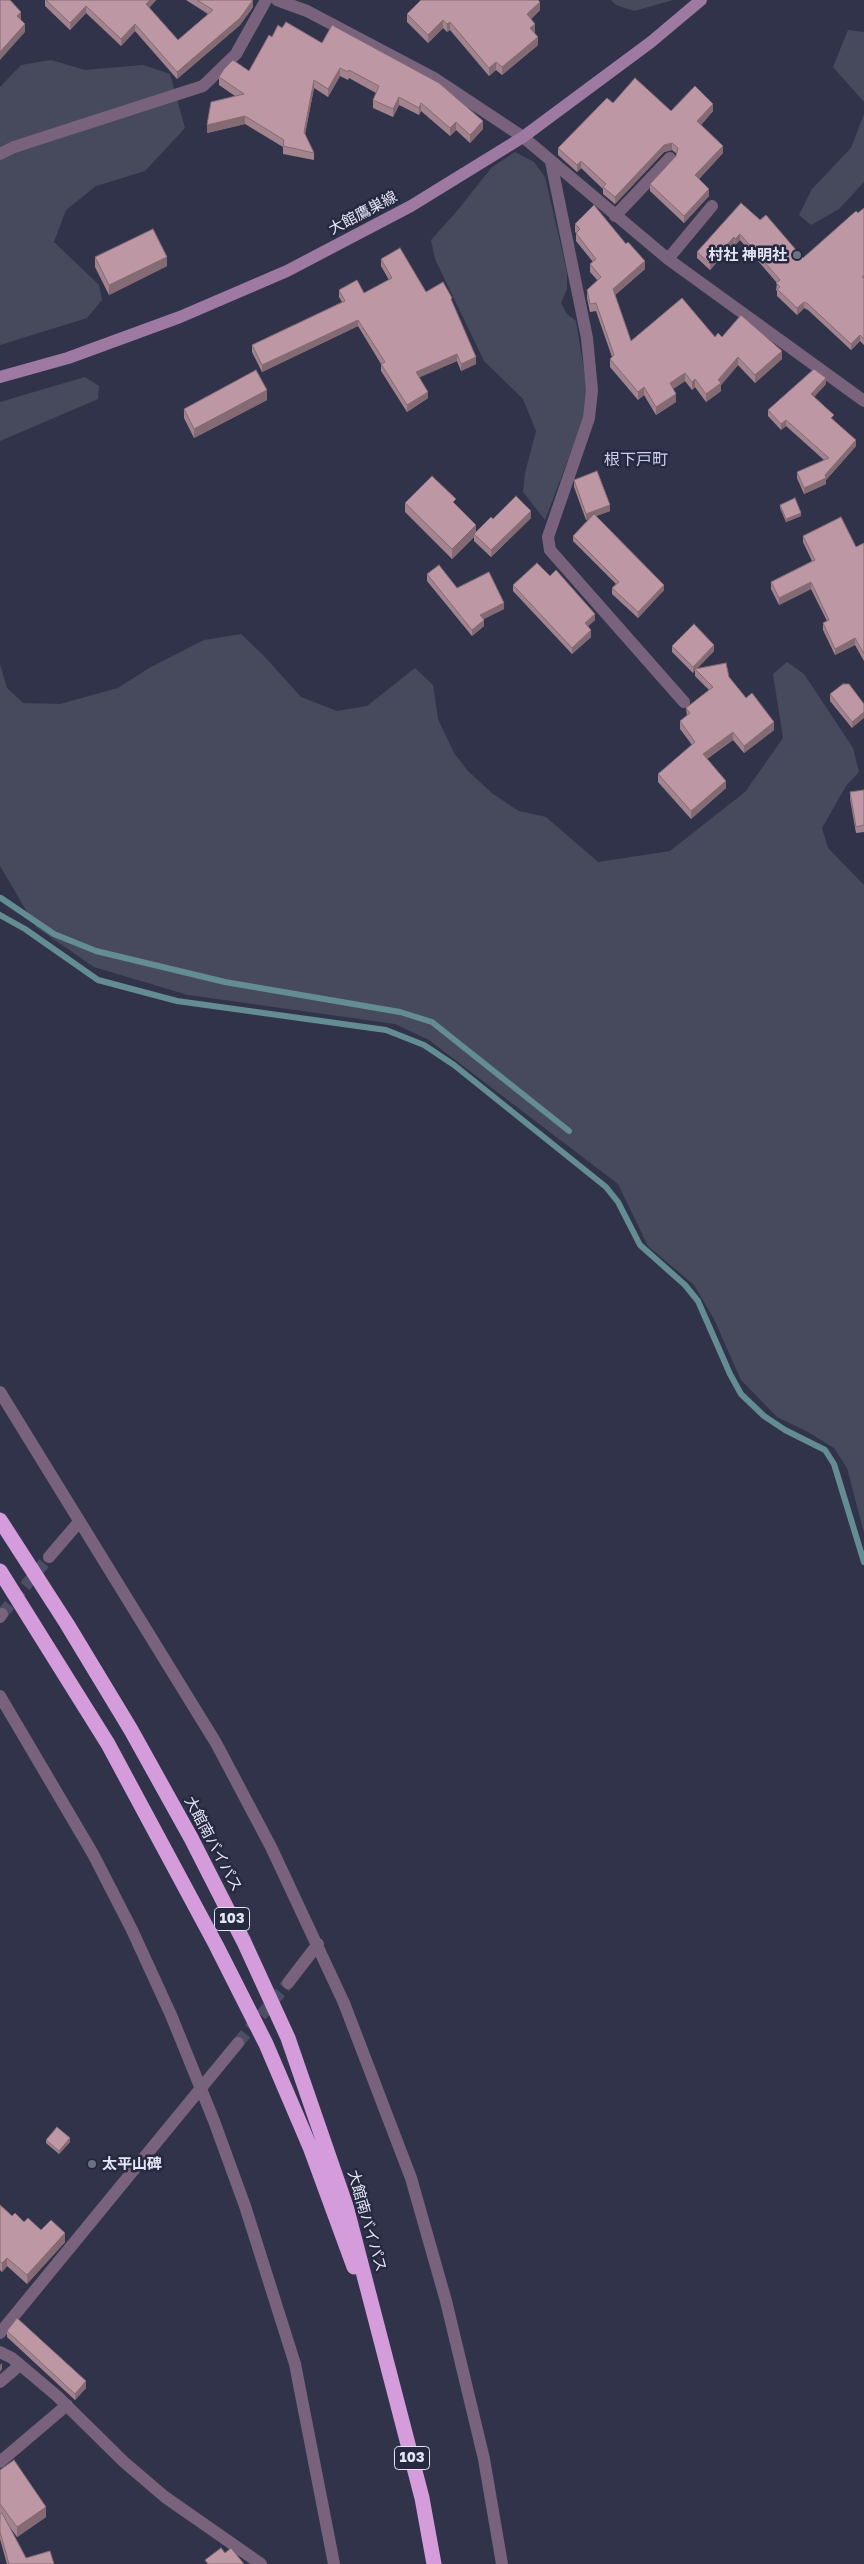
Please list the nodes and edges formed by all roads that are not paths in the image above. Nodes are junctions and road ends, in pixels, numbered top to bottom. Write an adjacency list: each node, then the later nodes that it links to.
1 (266, 0): 5 (street)
2 (277, 0): 4 (street)
3 (701, 0): 4 (main road, 大館鷹巣線)
4 (523, 138): 7 (street); 11 (main road, 大館鷹巣線)
5 (0, 154)
6 (670, 158): 9 (street)
7 (552, 162): 9 (street); 13 (street)
8 (712, 206): 10 (street)
9 (615, 216): 10 (street)
10 (668, 259): 12 (street)
11 (0, 377)
12 (864, 401)
13 (684, 702)
14 (0, 1392): 16 (street)
15 (0, 1520): 26 (highway, 大館南バイパス / 103)
16 (80, 1522): 17 (street); 20 (street)
17 (49, 1557)
18 (0, 1571): 26 (highway, 大館南バイパス / 103)
19 (0, 1696): 23 (street)
20 (318, 1944): 21 (street); 34 (street)
21 (288, 1984)
22 (238, 2043): 23 (street)
23 (201, 2089): 24 (street); 32 (street)
24 (0, 2333)
25 (0, 2352): 27 (street)
26 (385, 2353): 33 (highway, 大館南バイパス / 103)
27 (20, 2365): 28 (street); 29 (street)
28 (0, 2382)
29 (67, 2405): 30 (street); 31 (street)
30 (0, 2462)
31 (261, 2564)
32 (334, 2564)
33 (434, 2564)
34 (502, 2564)

